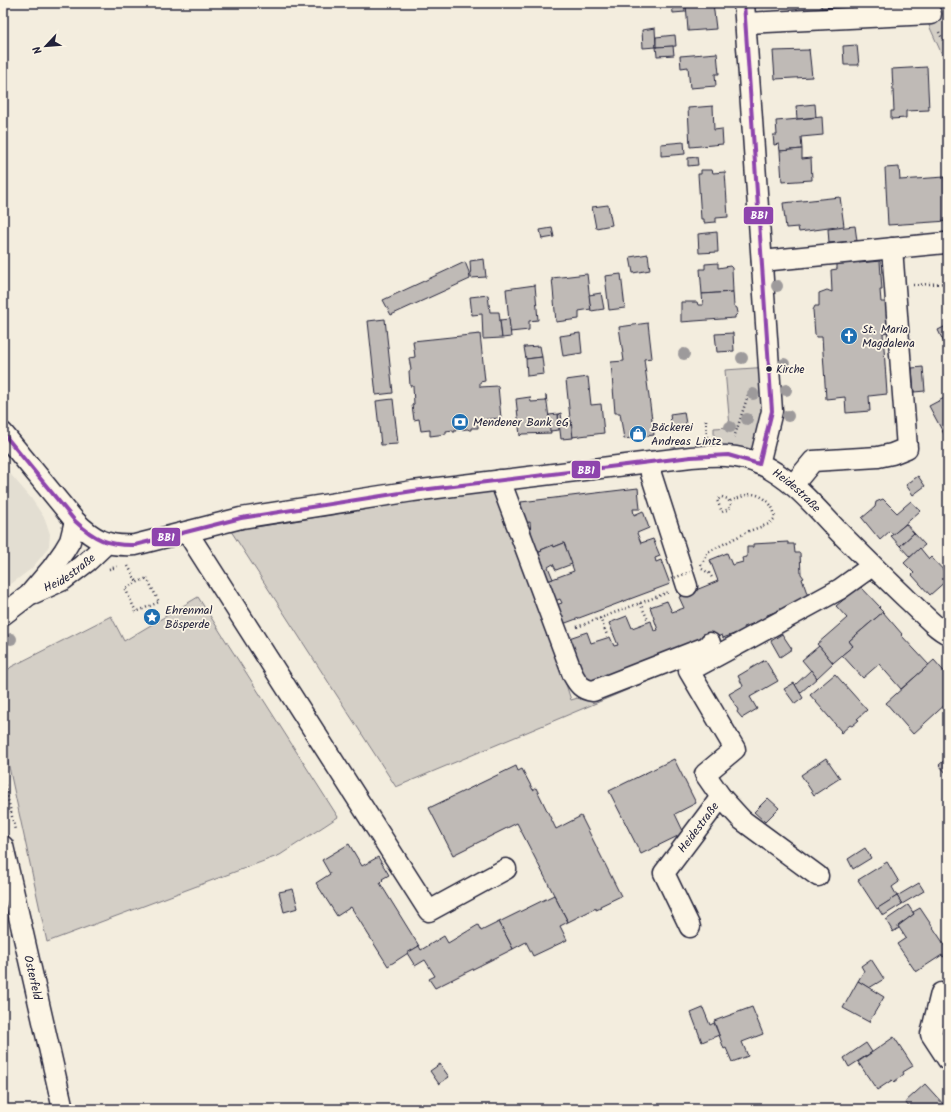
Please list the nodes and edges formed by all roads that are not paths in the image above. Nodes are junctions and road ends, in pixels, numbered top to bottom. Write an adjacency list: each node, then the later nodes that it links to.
1 (744, 3): 3 (street)
2 (931, 14): 3 (street)
3 (746, 24): 6 (street)
4 (945, 243): 5 (street)
5 (892, 248): 6 (street); 11 (street)
6 (762, 261): 9 (street)
7 (3, 433): 12 (street)
8 (651, 462): 9 (street, Heidestraße); 10 (street, Heidestraße); 16 (street)
9 (760, 464): 11 (street, Heidestraße)
10 (500, 480): 13 (street, Heidestraße); 20 (street)
11 (793, 485): 15 (street, Heidestraße)
12 (75, 521): 14 (street); 17 (street, Heidestraße)
13 (187, 532): 14 (street, Heidestraße); 23 (street)
14 (107, 543): 17 (street, Heidestraße)
15 (872, 566): 19 (street, Heidestraße); 21 (street, Heidestraße)
16 (686, 577)
17 (30, 595): 18 (street, Heidestraße)
18 (3, 615)
19 (948, 634)
20 (710, 643)
21 (721, 797): 24 (street); 25 (street, Heidestraße)
22 (3, 846): 28 (street, Osterfeld)
23 (506, 869)
24 (818, 876)
25 (690, 927)
26 (941, 993): 27 (street)
27 (948, 1060)
28 (63, 1109)

